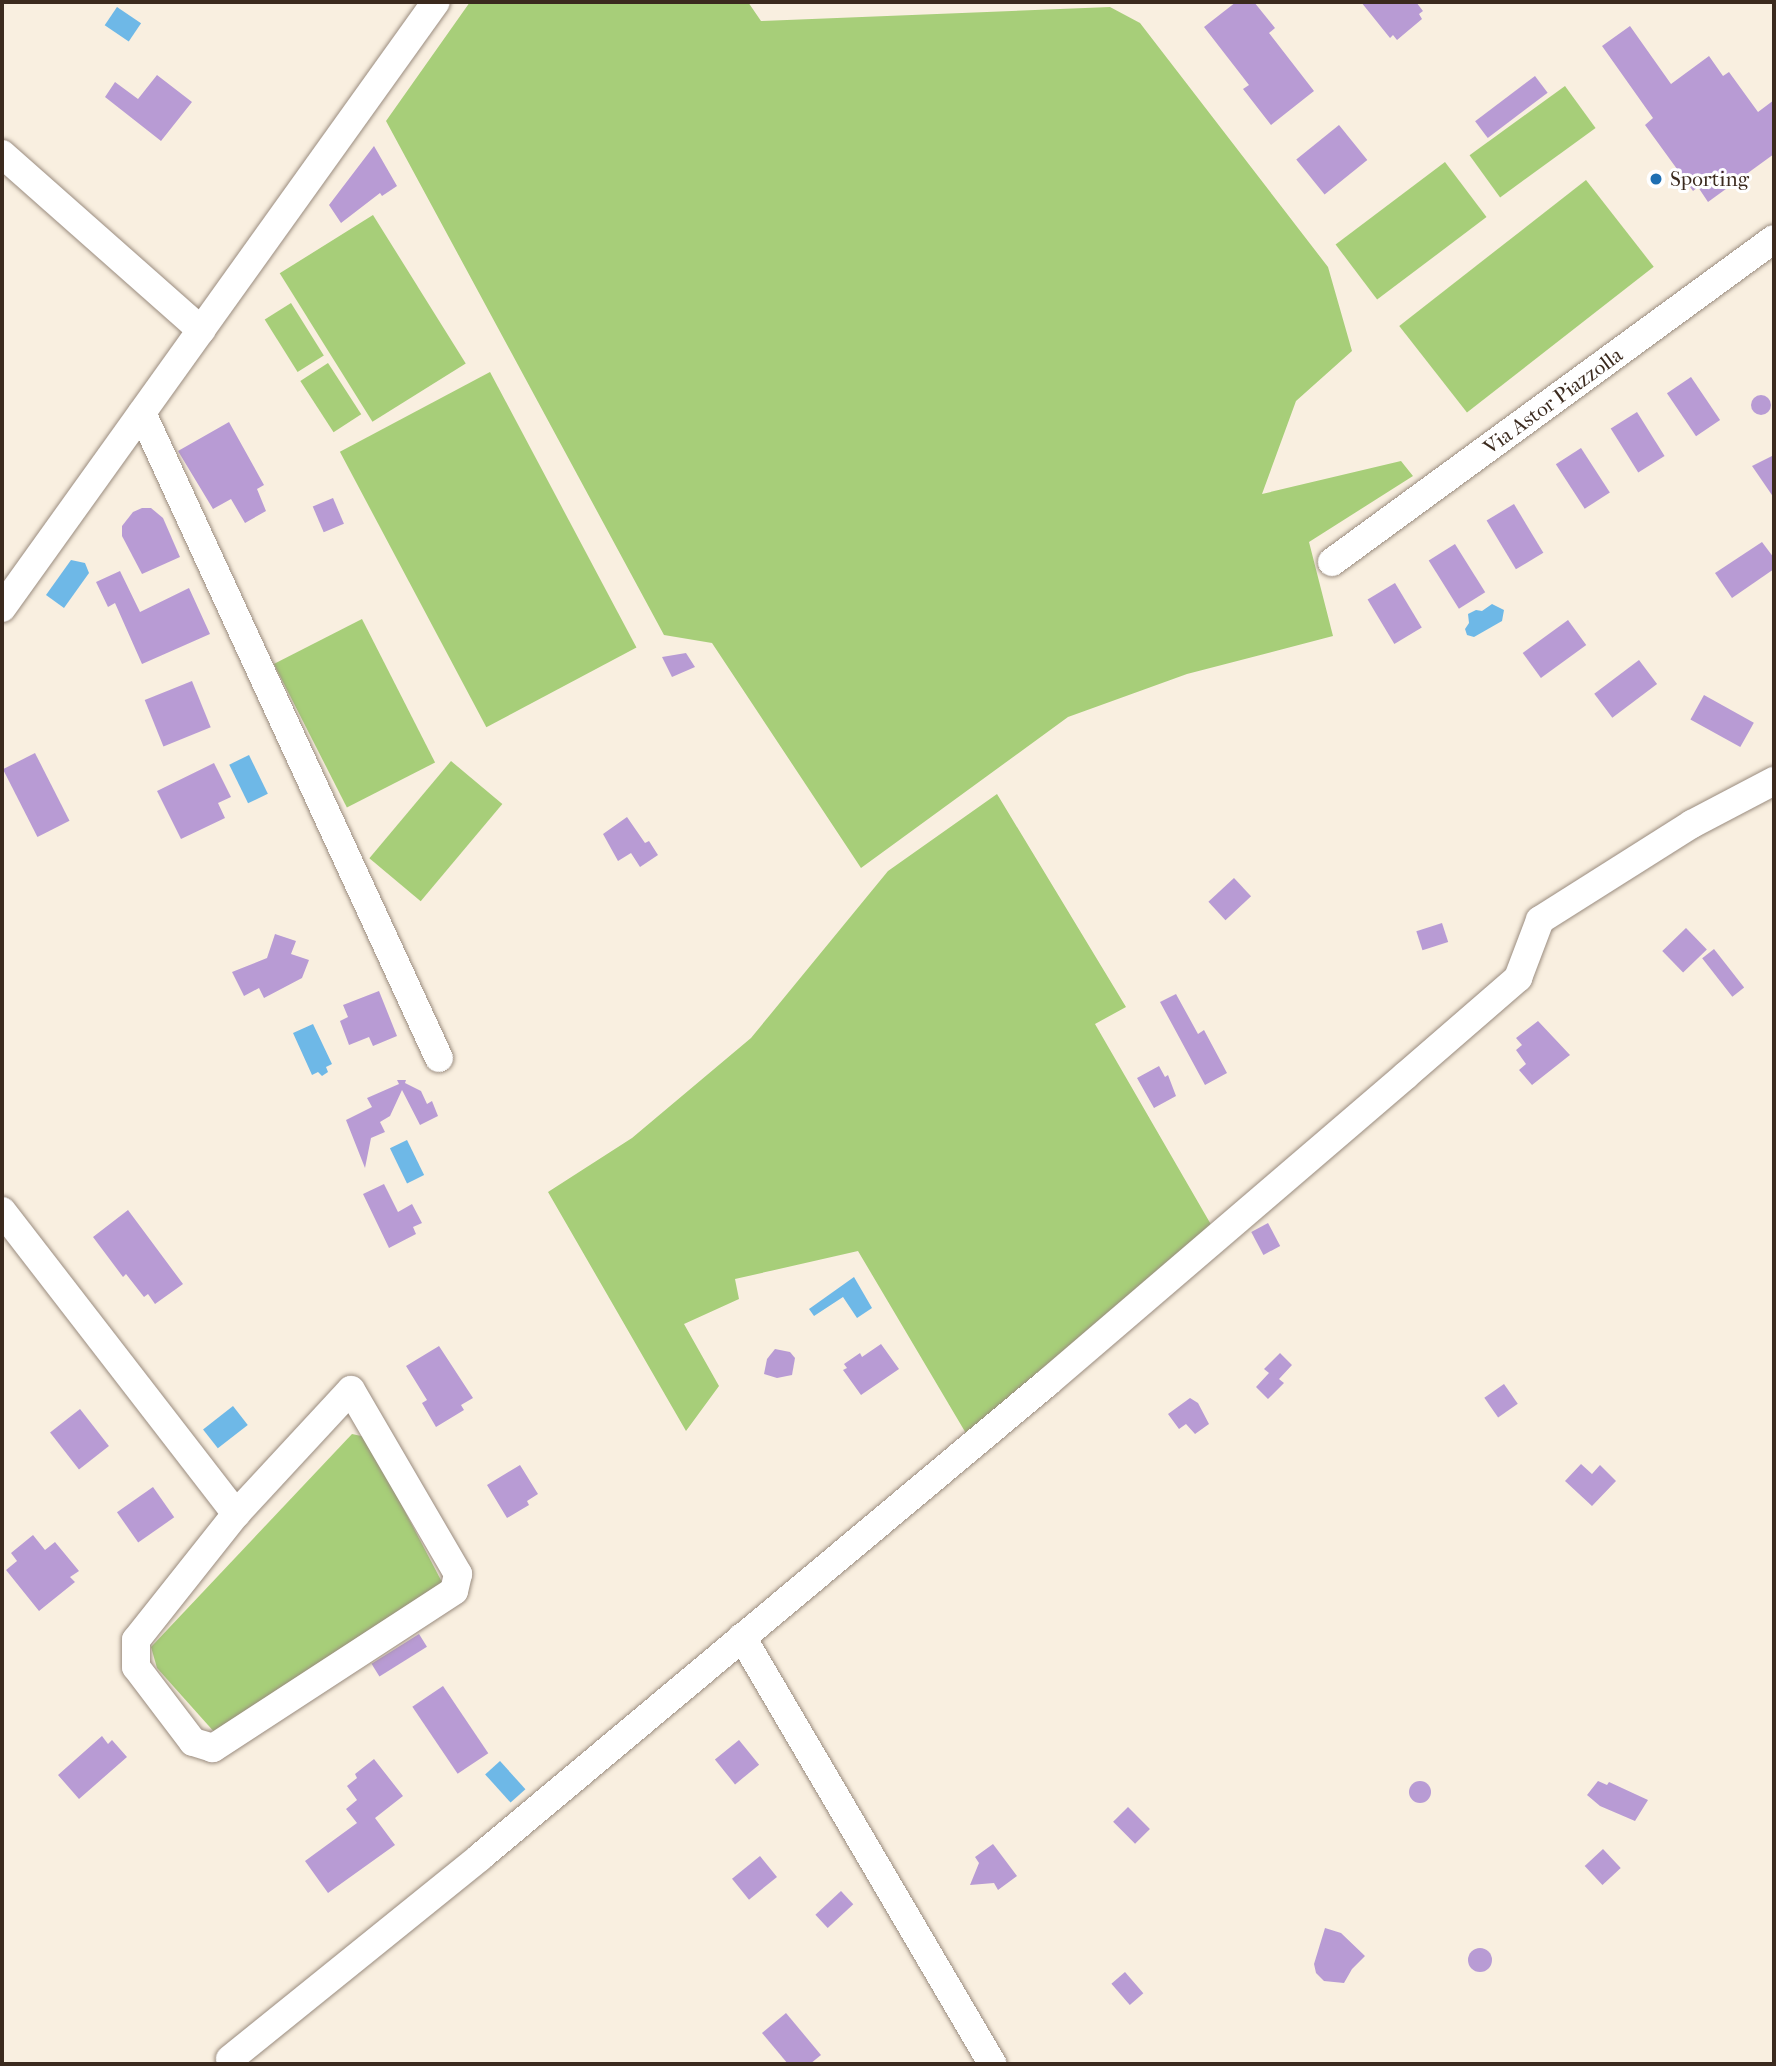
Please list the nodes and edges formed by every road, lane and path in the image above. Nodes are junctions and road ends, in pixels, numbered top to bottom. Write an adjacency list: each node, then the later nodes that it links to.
1 (436, 2): 4 (street)
2 (2, 154): 4 (street)
3 (1774, 239): 6 (street, Via Astor Piazzolla)
4 (201, 330): 5 (street)
5 (142, 413): 7 (street); 9 (street)
6 (1332, 562)
7 (2, 608)
8 (1774, 780): 12 (street)
9 (439, 1058)
10 (2, 1211): 11 (street)
11 (236, 1514): 11 (street)
12 (742, 1637): 13 (street); 14 (street)
13 (230, 2059)
14 (993, 2064)

